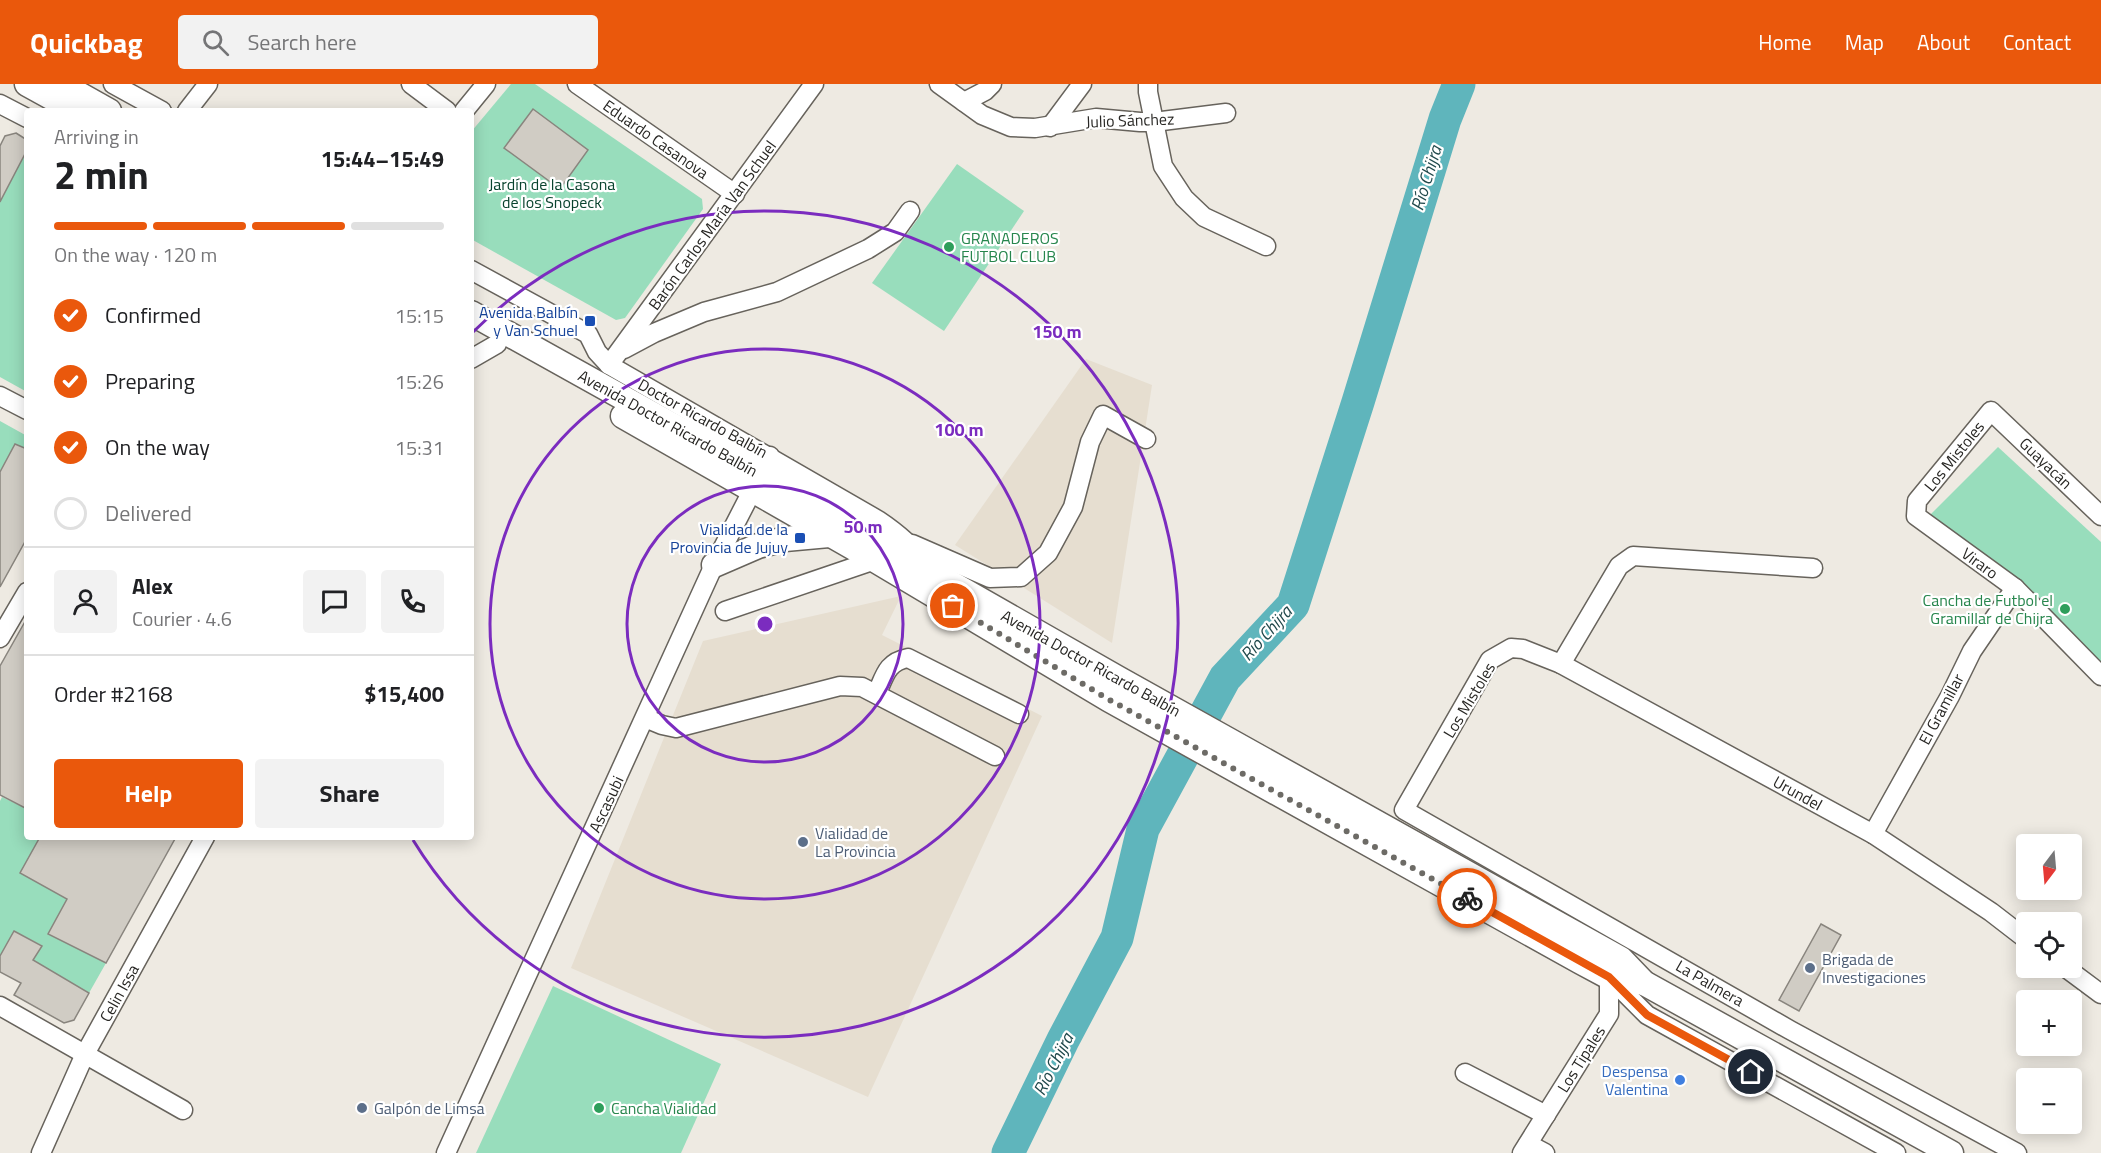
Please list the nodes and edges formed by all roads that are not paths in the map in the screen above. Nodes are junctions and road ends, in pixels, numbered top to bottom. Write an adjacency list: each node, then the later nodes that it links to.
1 (27, 84): 15 (main road)
2 (61, 84): 16 (main road)
3 (113, 84): 17 (street)
4 (208, 84): 18 (street)
5 (411, 84): 19 (street)
6 (486, 84): 20 (street)
7 (577, 84): 25 (street, Eduardo Casanova)
8 (814, 84): 25 (street, Barón Carlos María Van Schuel)
9 (939, 84): 13 (street, Julio Sánchez)
10 (992, 84): 13 (street)
11 (1082, 84): 24 (street)
12 (1148, 84): 23 (street)
13 (964, 102): 24 (street, Julio Sánchez)
14 (0, 104): 22 (street)
15 (71, 108)
16 (105, 108)
17 (157, 108)
18 (189, 108)
19 (443, 108)
20 (466, 108)
21 (1226, 113): 23 (street, Julio Sánchez)
22 (24, 116)
23 (1154, 122): 24 (street, Julio Sánchez); 27 (street)
24 (1050, 127)
25 (735, 194): 33 (street, Barón Carlos María Van Schuel)
26 (910, 211): 33 (street)
27 (1266, 246)
28 (474, 272): 33 (street, Doctor Ricardo Balbín)
29 (474, 315): 38 (main road, Avenida Doctor Ricardo Balbín)
30 (474, 332): 31 (main road, Avenida Doctor Ricardo Balbín)
31 (497, 344): 32 (street); 38 (main road, Avenida Doctor Ricardo Balbín)
32 (474, 357)
33 (613, 359): 38 (street, Doctor Ricardo Balbín)
34 (0, 396): 35 (street)
35 (24, 408)
36 (1991, 411): 39 (street, Los Mistoles); 40 (street, Guayacán)
37 (1146, 439): 42 (street)
38 (760, 474): 41 (main road, Avenida Doctor Ricardo Balbín); 42 (street, Doctor Ricardo Balbín); 44 (street, Ascasubi); 46 (main road, Avenida Doctor Ricardo Balbín)
39 (1917, 501): 47 (street, Viraro)
40 (2101, 516)
41 (829, 535): 43 (main road, Avenida Doctor Ricardo Balbín); 44 (main road)
42 (905, 542): 46 (street, Doctor Ricardo Balbín)
43 (875, 560): 49 (street); 53 (main road, Avenida Doctor Ricardo Balbín)
44 (714, 565): 56 (street, Ascasubi)
45 (1813, 568): 51 (street)
46 (932, 573): 53 (main road, Avenida Doctor Ricardo Balbín)
47 (2015, 588): 52 (street, Viraro); 59 (street, El Gramillar)
48 (24, 596): 50 (street)
49 (725, 610)
50 (0, 638)
51 (1560, 664): 58 (street, Los Mistoles); 59 (street, Urundel)
52 (2101, 676)
53 (1114, 689): 62 (main road, Avenida Doctor Ricardo Balbín)
54 (877, 693): 55 (street); 56 (street); 57 (street)
55 (1019, 714)
56 (645, 718): 74 (street, Ascasubi)
57 (995, 756)
58 (1404, 810): 66 (street, La Palmera)
59 (1873, 834): 61 (street, Urundel)
60 (203, 840): 67 (street, Celin Issa)
61 (2016, 931)
62 (1615, 968): 68 (main road, Avenida Doctor Ricardo Balbín); 71 (street, Los Tipales); 76 (street)
63 (2079, 978): 64 (street)
64 (2101, 994)
65 (0, 1006): 67 (street)
66 (1790, 1030): 68 (street); 78 (street, La Palmera)
67 (85, 1053): 70 (street); 73 (street, Celin Issa)
68 (1777, 1056): 77 (main road, Avenida Doctor Ricardo Balbín)
69 (1465, 1073): 71 (street)
70 (183, 1110)
71 (1546, 1115): 72 (street, Los Tipales)
72 (1525, 1148): 75 (street)
73 (41, 1153)
74 (446, 1153)
75 (1545, 1153)
76 (1896, 1153)
77 (1951, 1153)
78 (2017, 1153)

